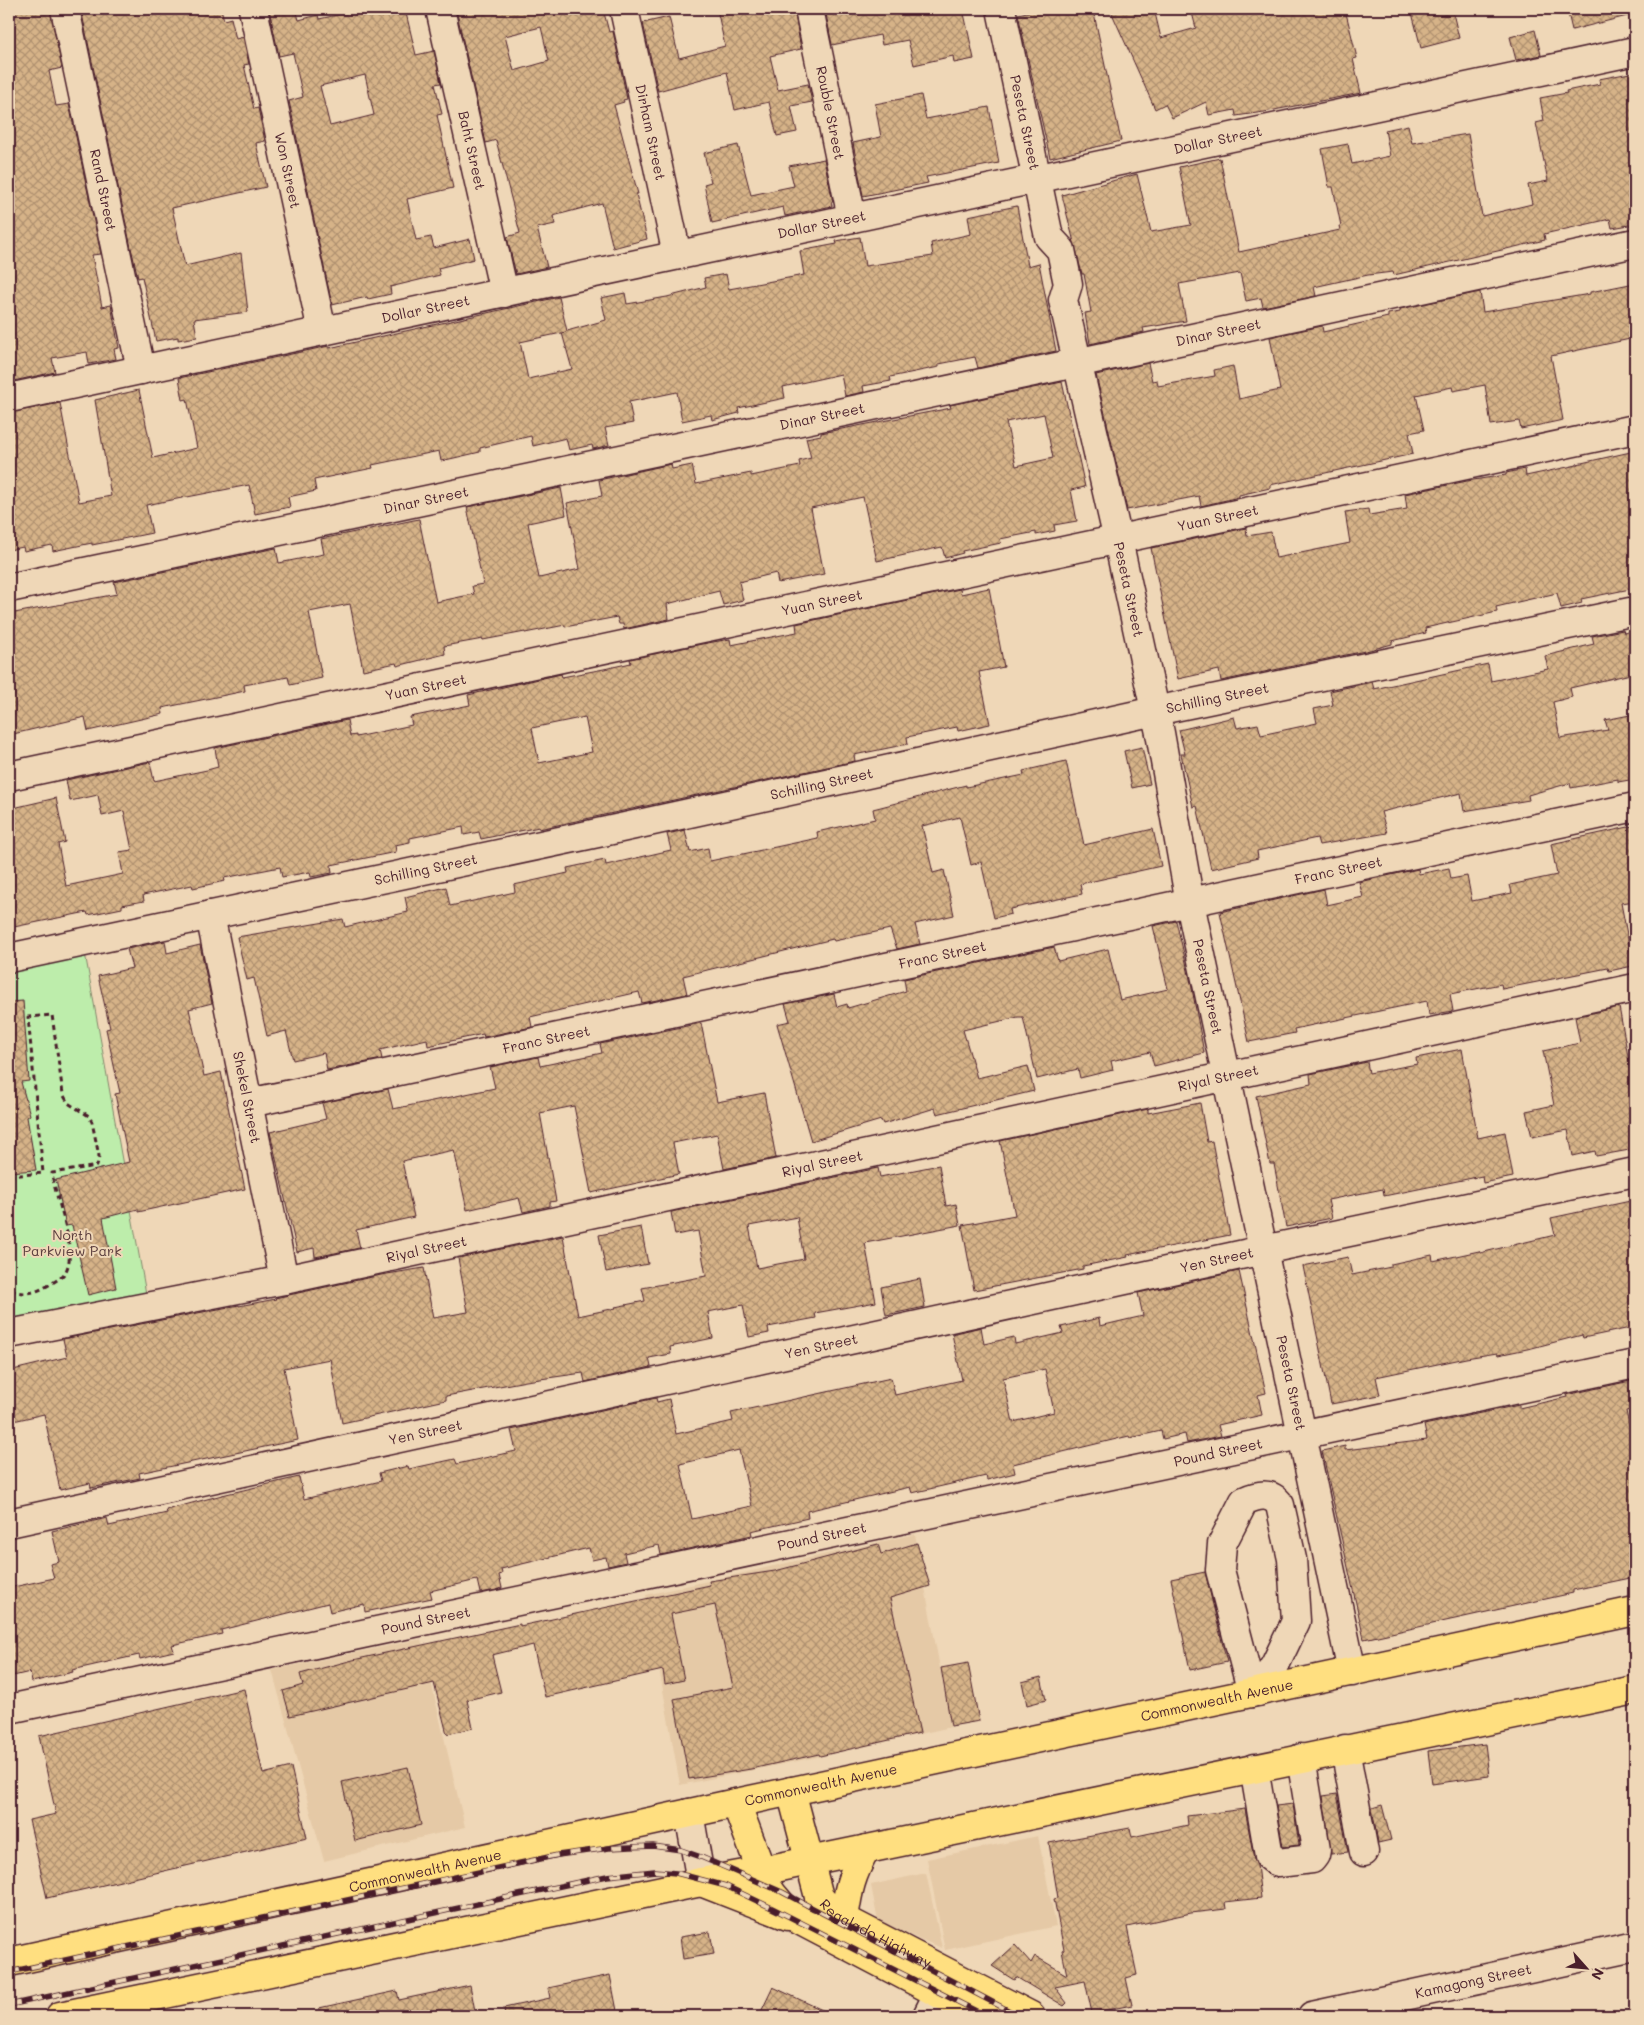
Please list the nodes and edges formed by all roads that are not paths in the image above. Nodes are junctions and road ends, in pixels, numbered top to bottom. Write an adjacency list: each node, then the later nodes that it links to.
1 (65, 9): 15 (street, Rand Street)
2 (253, 9): 13 (street, Won Street)
3 (440, 9): 12 (street, Baht Street)
4 (624, 9): 11 (street, Dirham Street)
5 (809, 9): 9 (street, Rouble Street)
6 (1000, 9): 8 (street, Peseta Street)
7 (1635, 51): 8 (street, Dollar Street)
8 (1037, 178): 9 (street, Dollar Street); 14 (street, Peseta Street)
9 (852, 218): 11 (street, Dollar Street)
10 (1635, 243): 14 (street, Dinar Street)
11 (677, 255): 12 (street, Dollar Street)
12 (504, 293): 13 (street, Dollar Street)
13 (322, 331): 15 (street, Dollar Street)
14 (1076, 363): 18 (street, Peseta Street); 19 (street, Dinar Street)
15 (141, 370): 16 (street, Dollar Street)
16 (9, 398)
17 (1635, 429): 18 (street, Yuan Street)
18 (1118, 540): 21 (street, Peseta Street); 22 (street, Yuan Street)
19 (9, 588)
20 (1635, 611): 21 (street, Schilling Street)
21 (1155, 711): 24 (street, Peseta Street); 25 (street, Schilling Street)
22 (9, 776)
23 (1635, 807): 24 (street, Franc Street)
24 (1190, 903): 28 (street, Peseta Street); 29 (street, Franc Street)
25 (210, 915): 26 (street, Schilling Street); 29 (street, Shekel Street)
26 (9, 958)
27 (1635, 988): 28 (street, Riyal Street)
28 (1226, 1076): 31 (street, Peseta Street); 32 (street, Riyal Street)
29 (249, 1103): 32 (street, Shekel Street)
30 (1635, 1172): 31 (street, Yen Street)
31 (1263, 1250): 35 (street, Peseta Street); 36 (street, Yen Street)
32 (284, 1280): 33 (street, Riyal Street)
33 (9, 1334)
34 (1635, 1364): 35 (street, Pound Street)
35 (1302, 1435): 38 (street, Peseta Street); 41 (street, Pound Street)
36 (9, 1523)
37 (1635, 1611): 38 (main road, Commonwealth Avenue)
38 (1352, 1672): 40 (main road, Commonwealth Avenue)
39 (1635, 1690): 42 (main road)
40 (1255, 1692): 40 (street); 45 (main road, Commonwealth Avenue)
41 (9, 1709)
42 (1345, 1749): 43 (main road); 49 (street)
43 (1301, 1758): 44 (main road); 44 (street)
44 (1254, 1768): 48 (main road)
45 (791, 1791): 46 (main road, Commonwealth Avenue); 50 (main road, Regalado Highway)
46 (736, 1803): 47 (main road, Commonwealth Avenue); 51 (main road, Regalado Highway)
47 (689, 1813): 52 (street); 56 (main road, Commonwealth Avenue)
48 (866, 1849): 50 (main road); 54 (main road)
49 (1364, 1852)
50 (808, 1861): 51 (main road); 54 (main road, Regalado Highway)
51 (761, 1871): 52 (main road); 53 (main road, Regalado Highway)
52 (701, 1882): 53 (main road); 58 (main road)
53 (799, 1920): 57 (main road, Regalado Highway)
54 (844, 1920): 57 (main road, Regalado Highway)
55 (1635, 1946): 61 (street, Kamagong Street)
56 (9, 1962)
57 (938, 1995): 59 (main road, Regalado Highway); 60 (main road, Regalado Highway)
58 (60, 2016)
59 (982, 2016)
60 (1031, 2016)
61 (1312, 2016)

